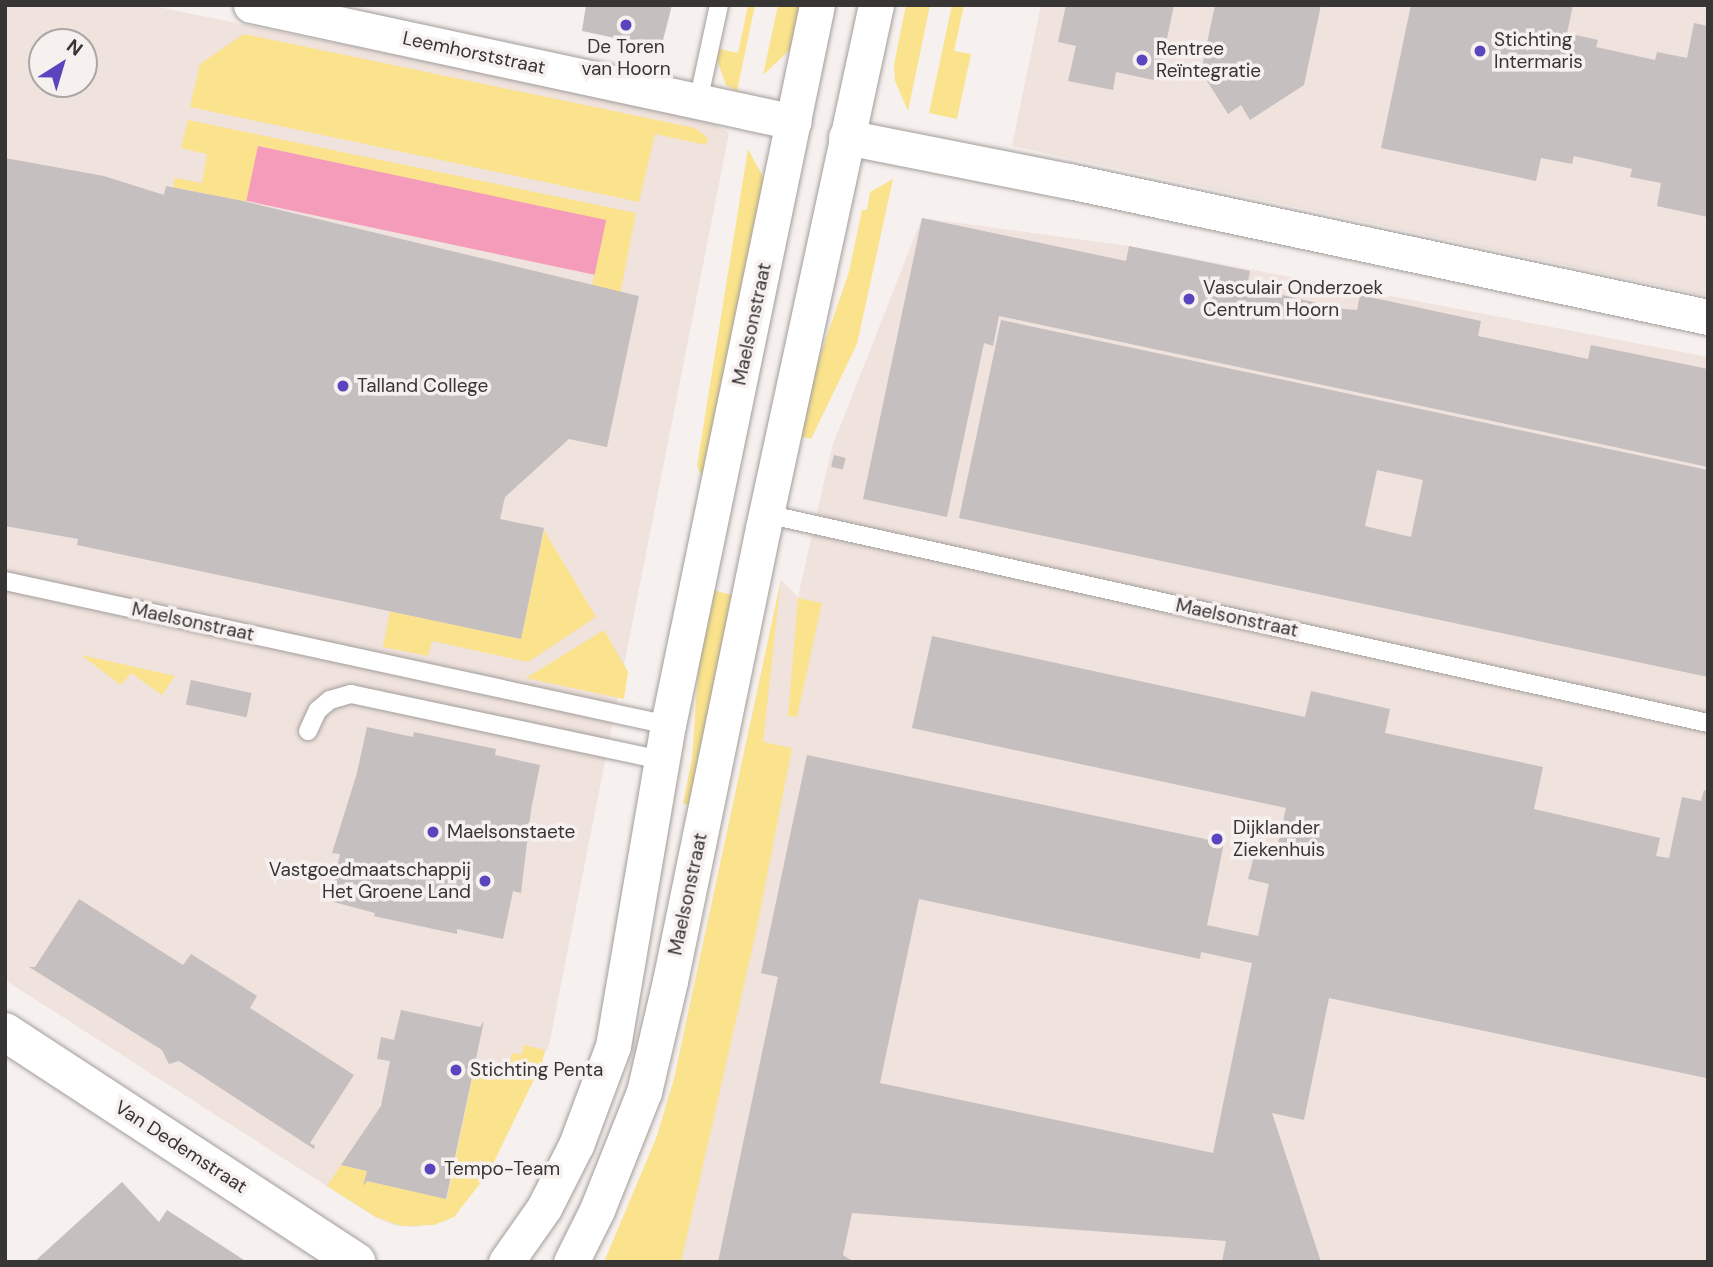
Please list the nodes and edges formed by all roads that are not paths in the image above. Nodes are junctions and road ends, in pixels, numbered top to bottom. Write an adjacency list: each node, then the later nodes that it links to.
1 (251, 5): 5 (street, Leemhorststraat)
2 (719, 5): 5 (lane)
3 (817, 5): 6 (street, Maelsonstraat)
4 (876, 5): 7 (street, Maelsonstraat)
5 (698, 102): 6 (street, Leemhorststraat)
6 (794, 122): 12 (street, Maelsonstraat)
7 (846, 137): 8 (street); 9 (street, Maelsonstraat)
8 (1708, 317)
9 (766, 514): 11 (lane, Maelsonstraat); 18 (street, Maelsonstraat)
10 (5, 581): 12 (lane, Maelsonstraat)
11 (1708, 723)
12 (668, 725): 14 (street, Maelsonstraat)
13 (308, 731): 14 (lane)
14 (662, 761): 17 (street, Maelsonstraat)
15 (5, 1032): 16 (street, Van Dedemstraat)
16 (356, 1262)
17 (506, 1262)
18 (571, 1262)

